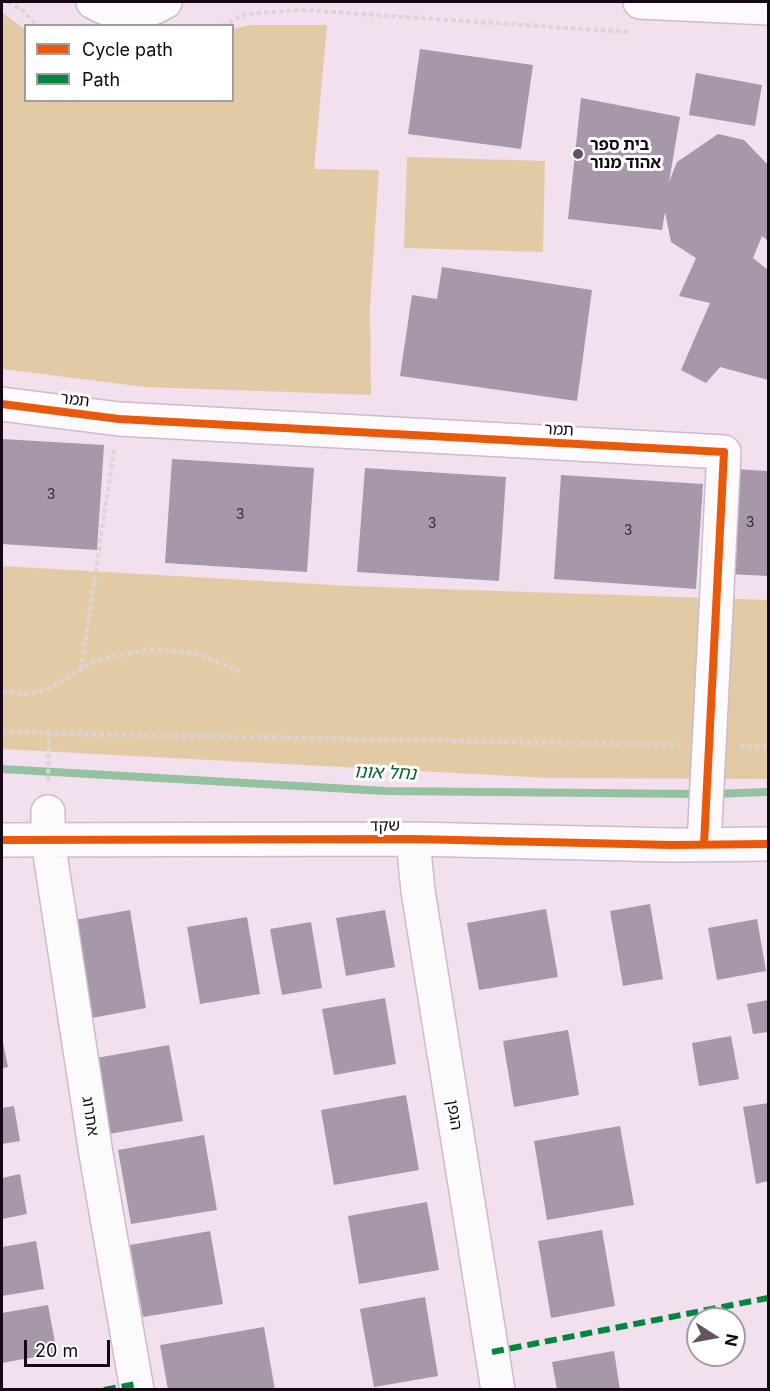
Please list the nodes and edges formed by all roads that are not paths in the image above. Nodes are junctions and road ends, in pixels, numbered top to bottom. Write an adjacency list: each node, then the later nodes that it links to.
1 (93, 2): 2 (street)
2 (165, 2)
3 (640, 2): 4 (street)
4 (768, 8)
5 (2, 404): 9 (street, תמר)
6 (48, 827): 7 (street, שקד); 8 (street, שקד); 11 (street, אתרוג)
7 (412, 839): 9 (street, שקד); 12 (street, הגפן)
8 (2, 840)
9 (704, 844): 10 (street, שקד)
10 (768, 844)
11 (137, 1389)
12 (498, 1389)

